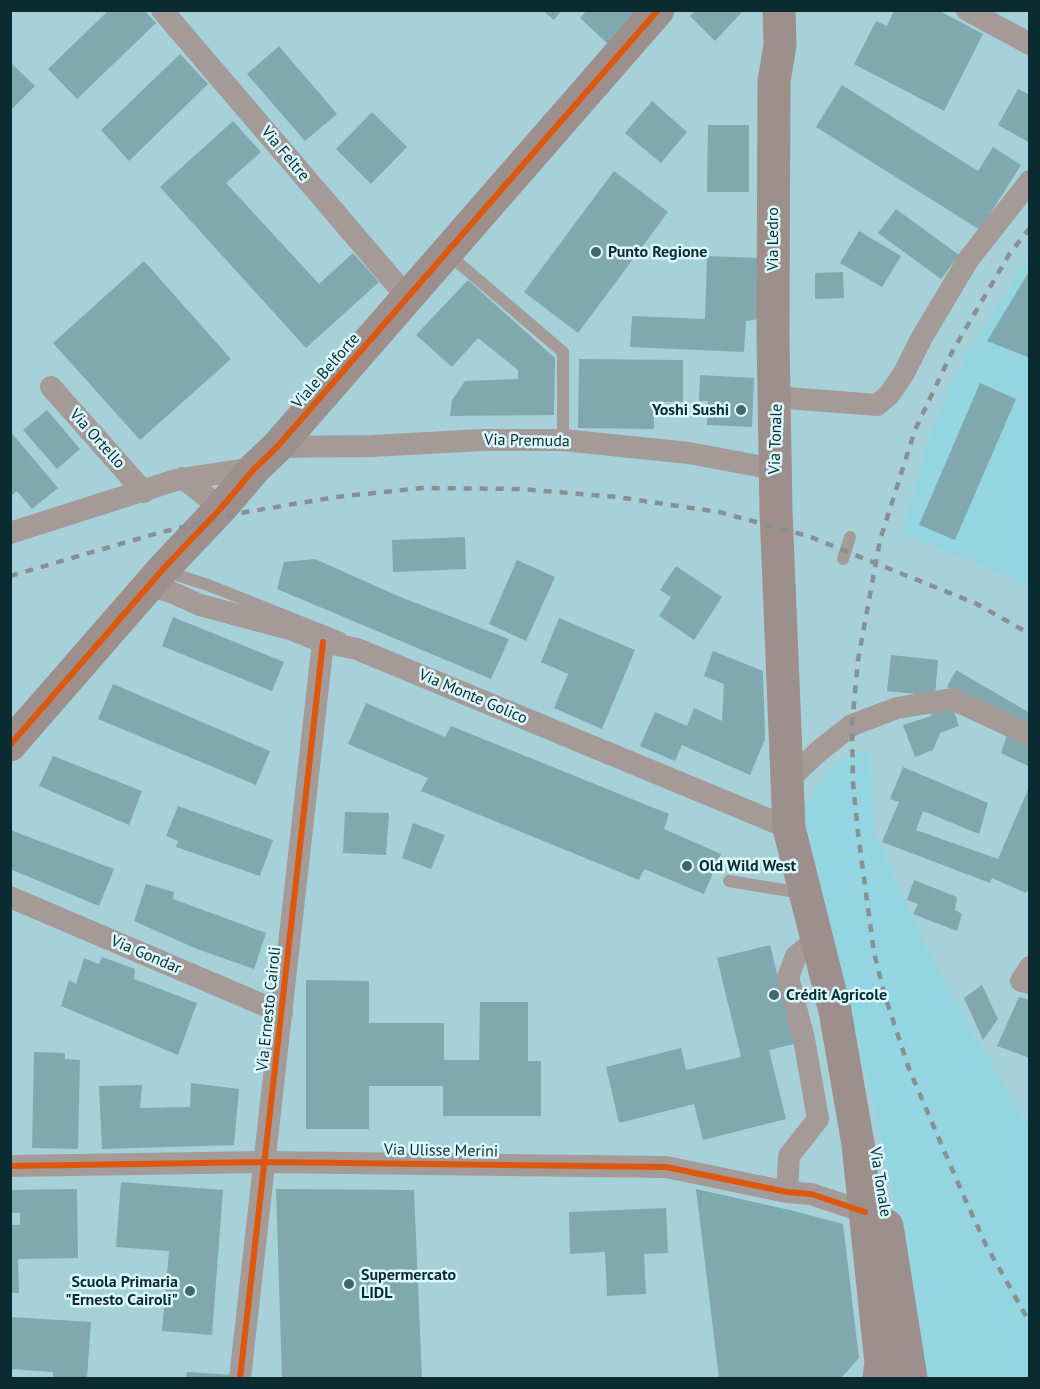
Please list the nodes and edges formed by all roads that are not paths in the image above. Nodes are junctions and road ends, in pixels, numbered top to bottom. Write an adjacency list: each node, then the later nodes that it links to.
1 (162, 10): 10 (street, Via Feltre)
2 (763, 10): 7 (main road, Via Ledro)
3 (779, 10): 7 (main road, Via Ledro)
4 (967, 10): 6 (street)
5 (658, 11): 9 (main road, Viale Belforte)
6 (1029, 44)
7 (774, 81): 12 (main road, Via Ledro)
8 (1029, 181): 12 (street, Via Tonale)
9 (447, 253): 10 (main road, Viale Belforte); 13 (lane)
10 (408, 298): 14 (main road, Viale Belforte)
11 (51, 387): 17 (street, Via Ortello)
12 (774, 397): 15 (main road, Via Tonale)
13 (563, 440): 14 (street, Via Premuda); 15 (street, Via Premuda)
14 (266, 458): 16 (street); 18 (main road, Viale Belforte)
15 (774, 469): 27 (main road, Via Tonale)
16 (183, 478): 17 (street); 18 (street)
17 (144, 492): 19 (street)
18 (221, 508): 22 (main road, Viale Belforte)
19 (10, 533)
20 (850, 537): 21 (lane)
21 (843, 560)
22 (158, 577): 23 (street, Via Monte Golico); 24 (lane); 26 (main road, Viale Belforte)
23 (323, 642): 24 (street, Via Monte Golico); 36 (street, Via Ernesto Cairoli)
24 (357, 649): 28 (street, Via Monte Golico)
25 (1029, 735): 27 (street)
26 (10, 745)
27 (787, 781): 28 (main road, Via Tonale)
28 (789, 828): 30 (main road, Via Tonale)
29 (729, 881): 30 (lane)
30 (806, 894): 32 (main road, Via Tonale)
31 (10, 897): 36 (street, Via Gondar)
32 (817, 939): 35 (main road, Via Tonale); 39 (street)
33 (1029, 967): 34 (street)
34 (1029, 983)
35 (835, 1011): 40 (main road, Via Tonale); 41 (main road, Via Tonale)
36 (282, 1013): 37 (street, Via Ernesto Cairoli)
37 (266, 1162): 38 (street, Via Ulisse Merini); 39 (street, Via Ulisse Merini); 42 (street, Via Ernesto Cairoli)
38 (10, 1166)
39 (787, 1192): 40 (street, Via Ulisse Merini)
40 (864, 1212): 41 (main road, Via Tonale)
41 (894, 1370)
42 (240, 1378)

